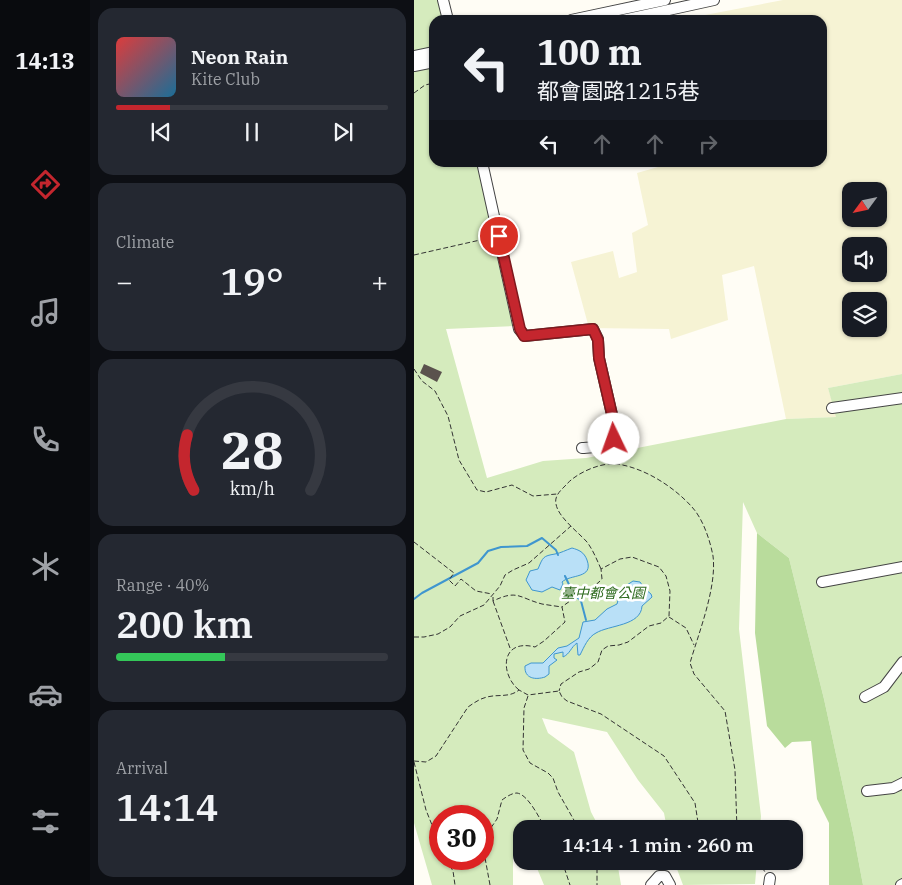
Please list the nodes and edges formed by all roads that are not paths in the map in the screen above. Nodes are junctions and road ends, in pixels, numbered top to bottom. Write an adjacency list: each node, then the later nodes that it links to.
1 (443, 0): 4 (street)
2 (665, 0): 5 (street)
3 (714, 0): 6 (street)
4 (447, 15)
5 (594, 15)
6 (646, 15)
7 (429, 53): 8 (street)
8 (414, 56)
9 (429, 63): 10 (street)
10 (414, 66)
11 (483, 167): 14 (street)
12 (902, 398): 13 (street)
13 (832, 408)
14 (582, 448)
15 (902, 567): 16 (street)
16 (822, 582)
17 (902, 662): 18 (street)
18 (865, 697)
19 (902, 783): 20 (street)
20 (867, 791)
21 (651, 885): 22 (street)
22 (670, 885)

